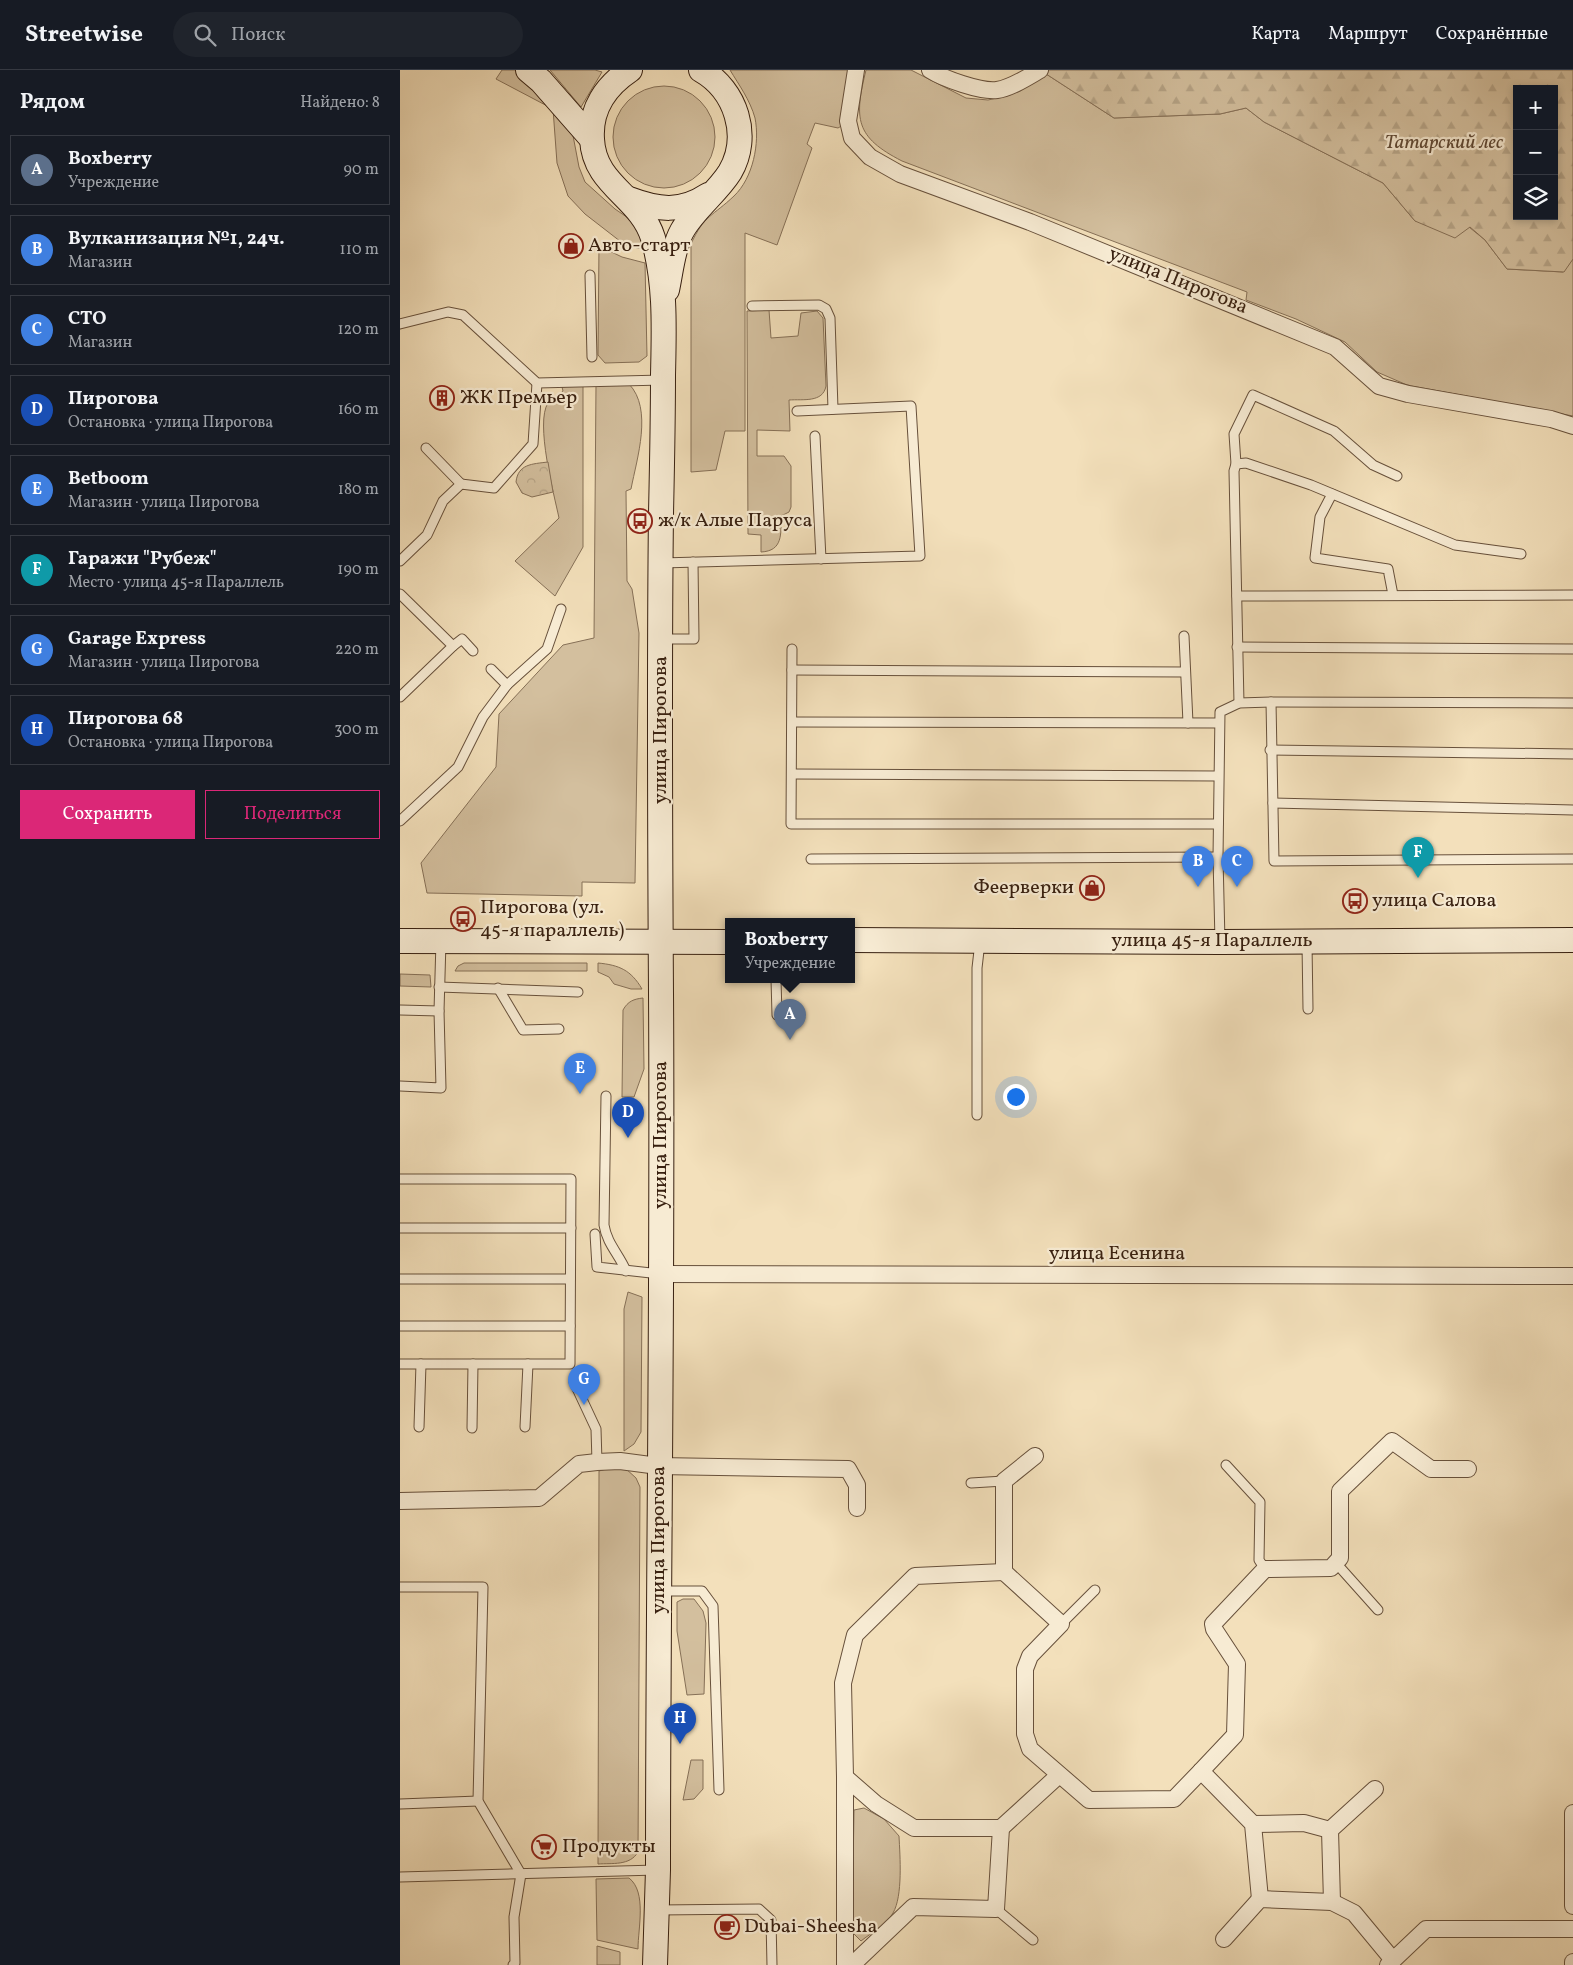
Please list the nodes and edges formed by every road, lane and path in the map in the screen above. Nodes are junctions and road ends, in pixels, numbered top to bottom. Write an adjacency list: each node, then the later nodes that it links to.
1 (528, 70): 8 (main road, улица Пирогова)
2 (630, 70): 8 (main road, улица Пирогова)
3 (701, 70): 7 (main road, улица Пирогова)
4 (856, 70): 20 (street, улица Пирогова)
5 (930, 70): 6 (street)
6 (1040, 70)
7 (721, 80): 9 (main road, улица Пирогова)
8 (592, 138): 10 (main road, улица Пирогова)
9 (717, 188): 10 (main road, улица Пирогова); 12 (main road, улица Пирогова)
10 (629, 199): 12 (main road, улица Пирогова)
11 (590, 275): 15 (lane)
12 (664, 304): 16 (main road, улица Пирогова)
13 (752, 306): 18 (lane)
14 (400, 324): 17 (lane)
15 (592, 357)
16 (663, 380): 17 (lane); 31 (main road, улица Пирогова)
17 (537, 383): 25 (lane)
18 (833, 409): 19 (lane); 28 (lane)
19 (797, 411)
20 (1573, 426)
21 (815, 436): 28 (lane)
22 (426, 448): 25 (lane)
23 (1236, 464): 24 (lane); 26 (lane); 35 (lane)
24 (1397, 476)
25 (461, 484): 29 (lane)
26 (1332, 494): 27 (lane); 33 (lane)
27 (1520, 554)
28 (821, 559): 30 (lane)
29 (400, 561)
30 (693, 562): 31 (lane); 38 (lane)
31 (661, 563): 38 (main road, улица Пирогова)
32 (400, 594): 39 (lane)
33 (1393, 595): 34 (lane); 35 (lane)
34 (1573, 595)
35 (1237, 596): 40 (lane)
36 (561, 609): 47 (lane)
37 (1184, 636): 46 (lane)
38 (661, 639): 72 (main road, улица Пирогова)
39 (453, 646): 43 (lane); 48 (lane)
40 (1237, 647): 42 (lane); 50 (lane)
41 (792, 649): 45 (lane)
42 (1573, 649)
43 (473, 651)
44 (491, 669): 47 (lane)
45 (792, 670): 46 (lane); 52 (lane)
46 (1185, 672): 53 (lane)
47 (507, 685): 61 (lane)
48 (400, 697)
49 (1270, 702): 50 (lane); 51 (lane); 55 (lane)
50 (1239, 703): 54 (lane)
51 (1573, 703)
52 (792, 722): 53 (lane); 57 (lane)
53 (1188, 723): 54 (lane)
54 (1219, 723): 58 (lane)
55 (1270, 750): 56 (lane); 59 (lane)
56 (1573, 754)
57 (792, 774): 58 (lane); 62 (lane)
58 (1218, 776): 62 (lane)
59 (1273, 803): 60 (lane); 65 (lane)
60 (1573, 810)
61 (400, 821)
62 (1218, 824): 63 (lane)
63 (1218, 857): 64 (lane); 74 (lane)
64 (811, 859)
65 (1573, 859)
66 (855, 940): 70 (main road, улица 45-я Параллель)
67 (1573, 940): 71 (main road, улица 45-я Параллель)
68 (400, 941): 69 (main road)
69 (441, 941): 72 (main road); 76 (lane)
70 (980, 941): 74 (main road, улица 45-я Параллель); 86 (lane)
71 (1307, 941): 74 (main road, улица 45-я Параллель); 79 (lane)
72 (660, 942): 73 (main road); 92 (main road, улица Пирогова)
73 (725, 942)
74 (1220, 942)
75 (776, 983): 82 (lane)
76 (439, 987): 77 (lane); 81 (lane)
77 (498, 988): 78 (lane); 83 (lane)
78 (578, 992)
79 (1308, 1008)
80 (400, 1010): 81 (lane)
81 (439, 1011): 84 (lane)
82 (777, 1015)
83 (559, 1029)
84 (400, 1086)
85 (606, 1096): 91 (lane)
86 (977, 1114)
87 (400, 1179): 89 (lane)
88 (400, 1228): 89 (lane)
89 (571, 1228): 95 (lane)
90 (595, 1234): 91 (lane)
91 (626, 1271): 92 (lane)
92 (660, 1274): 93 (street, улица Есенина); 109 (main road, улица Пирогова)
93 (1573, 1276)
94 (400, 1279): 95 (lane)
95 (570, 1279): 97 (lane)
96 (400, 1326): 97 (lane)
97 (570, 1326): 101 (lane)
98 (400, 1364): 99 (lane)
99 (421, 1364): 100 (lane); 104 (lane)
100 (473, 1364): 101 (lane); 105 (lane)
101 (528, 1364): 103 (lane)
102 (574, 1382): 107 (lane)
103 (525, 1427)
104 (419, 1428)
105 (472, 1428)
106 (1035, 1456): 111 (street)
107 (597, 1462): 109 (street); 113 (street)
108 (1226, 1465): 116 (lane)
109 (658, 1466): 114 (street); 120 (main road, улица Пирогова)
110 (1468, 1470): 115 (street)
111 (1004, 1481): 112 (lane); 117 (street)
112 (971, 1482)
113 (400, 1501)
114 (857, 1508)
115 (1336, 1563): 116 (street); 121 (lane)
116 (1266, 1569): 123 (street)
117 (1004, 1572): 122 (street); 125 (street)
118 (400, 1587): 128 (lane)
119 (1095, 1590): 122 (lane)
120 (659, 1592): 127 (lane); 134 (main road, улица Пирогова)
121 (1378, 1610)
122 (1061, 1624): 124 (street)
123 (1201, 1771): 124 (street); 131 (street)
124 (1059, 1775): 132 (street)
125 (845, 1777): 132 (street); 149 (street)
126 (1375, 1789): 133 (street)
127 (719, 1790)
128 (478, 1801): 129 (lane); 135 (lane)
129 (400, 1804)
130 (1573, 1813): 139 (street)
131 (1254, 1824): 133 (street); 137 (street)
132 (1000, 1828): 140 (street)
133 (1330, 1830): 138 (street)
134 (658, 1870): 135 (lane); 141 (main road, улица Пирогова)
135 (521, 1874): 136 (lane); 146 (lane)
136 (400, 1877)
137 (1260, 1899): 138 (street); 143 (street)
138 (1332, 1902): 145 (street)
139 (1573, 1906)
140 (996, 1908): 144 (lane); 150 (street)
141 (656, 1910): 147 (main road, улица Пирогова); 148 (lane)
142 (1573, 1929): 145 (street)
143 (1224, 1939)
144 (1033, 1940)
145 (1390, 1962)
146 (513, 1965)
147 (655, 1965)
148 (772, 1965)
149 (845, 1965)
150 (852, 1965)

